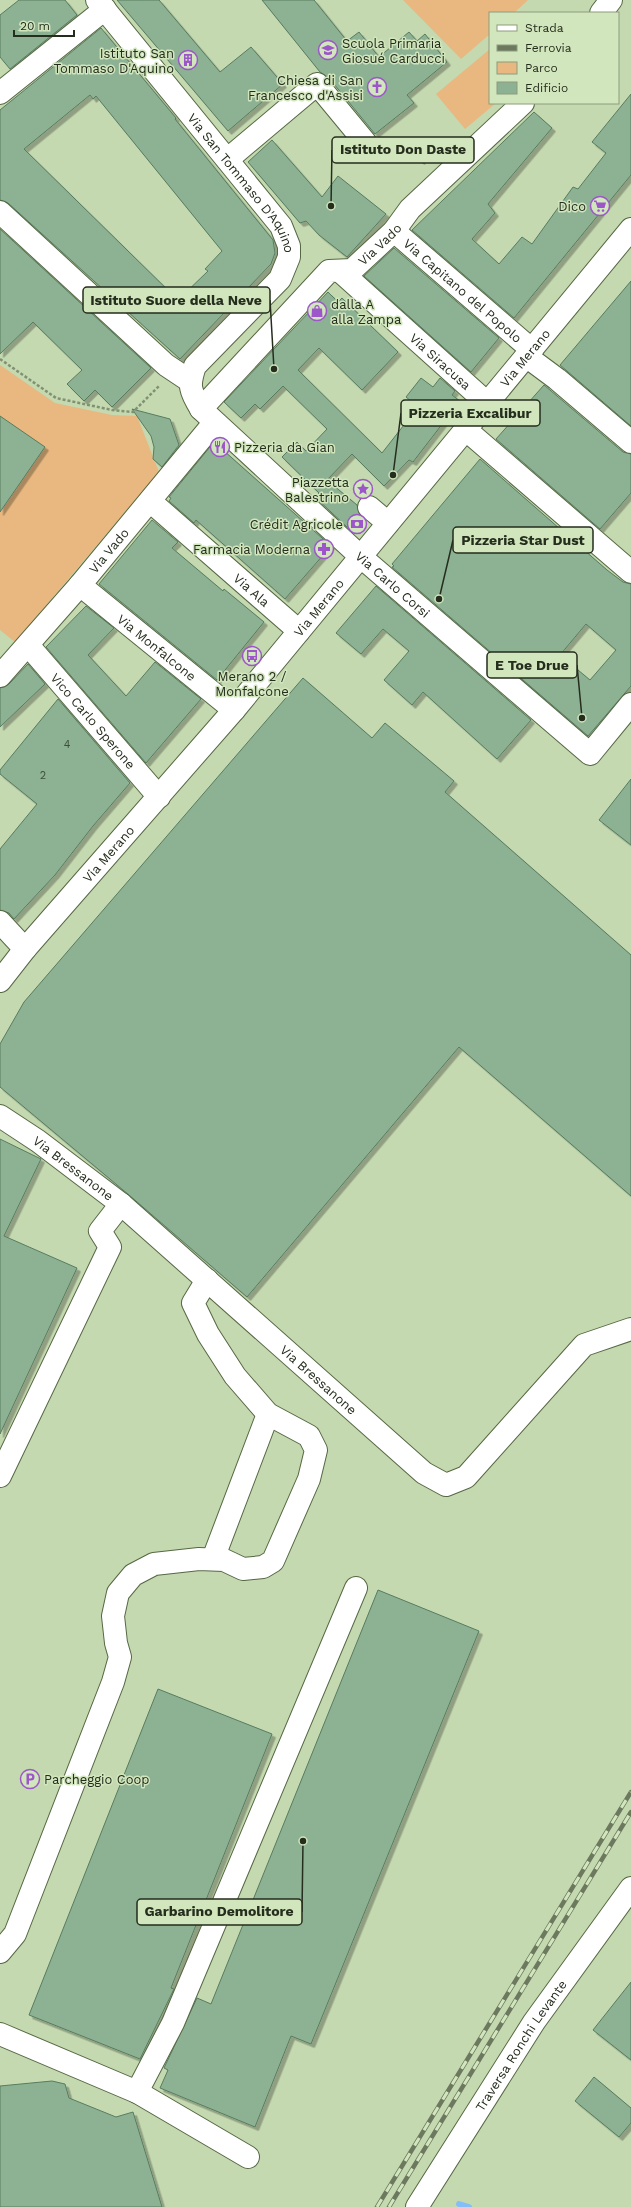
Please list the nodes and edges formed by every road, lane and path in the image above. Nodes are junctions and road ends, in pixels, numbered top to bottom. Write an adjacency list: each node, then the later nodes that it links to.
1 (611, 0): 3 (street)
2 (101, 4): 4 (street); 7 (street, Via San Tommaso D'Aquino)
3 (602, 12)
4 (0, 93)
5 (522, 104): 11 (street, Via Vado)
6 (365, 142): 7 (street); 8 (path)
7 (228, 159): 15 (street, Via San Tommaso D'Aquino)
8 (431, 165)
9 (0, 212): 15 (street)
10 (631, 229): 13 (street, Via Merano)
11 (394, 231): 12 (street, Via Vado); 13 (street, Via Capitano del Popolo)
12 (340, 271): 16 (street, Via Siracusa); 17 (street, Via Vado)
13 (529, 353): 16 (street, Via Merano); 19 (street, Via Capitano del Popolo)
14 (0, 359): 15 (path)
15 (182, 376): 17 (street)
16 (487, 403): 18 (street, Via Merano)
17 (208, 416): 20 (street, Via Vado); 23 (street, Via Carlo Corsi)
18 (464, 429): 22 (street, Via Merano); 24 (street)
19 (631, 442)
20 (150, 501): 25 (street, Via Vado); 26 (street, Via Ala)
21 (369, 507): 22 (street)
22 (388, 523): 23 (street, Via Merano)
23 (360, 556): 26 (street, Via Merano); 29 (street, Via Carlo Corsi)
24 (631, 572)
25 (80, 585): 27 (street, Via Vado); 30 (street, Via Monfalcone)
26 (299, 630): 30 (street, Via Merano)
27 (28, 645): 28 (street, Via Vado); 31 (street, Vico Carlo Sperone)
28 (0, 676)
29 (631, 704)
30 (234, 710): 31 (street, Via Merano)
31 (159, 797): 33 (street, Via Merano)
32 (0, 922): 33 (street)
33 (25, 949): 34 (street, Via Merano)
34 (0, 981)
35 (0, 1116): 36 (street, Via Bressanone)
36 (121, 1204): 37 (street, Via Bressanone); 40 (street)
37 (207, 1280): 38 (street, Via Bressanone); 39 (street)
38 (631, 1329)
39 (268, 1414): 41 (street); 41 (street)
40 (0, 1476)
41 (213, 1560): 44 (street)
42 (356, 1588): 46 (street)
43 (631, 1888): 48 (street, Traversa Ronchi Levante)
44 (0, 1952)
45 (0, 2034): 46 (street)
46 (137, 2092): 47 (street)
47 (248, 2157)
48 (417, 2207)

